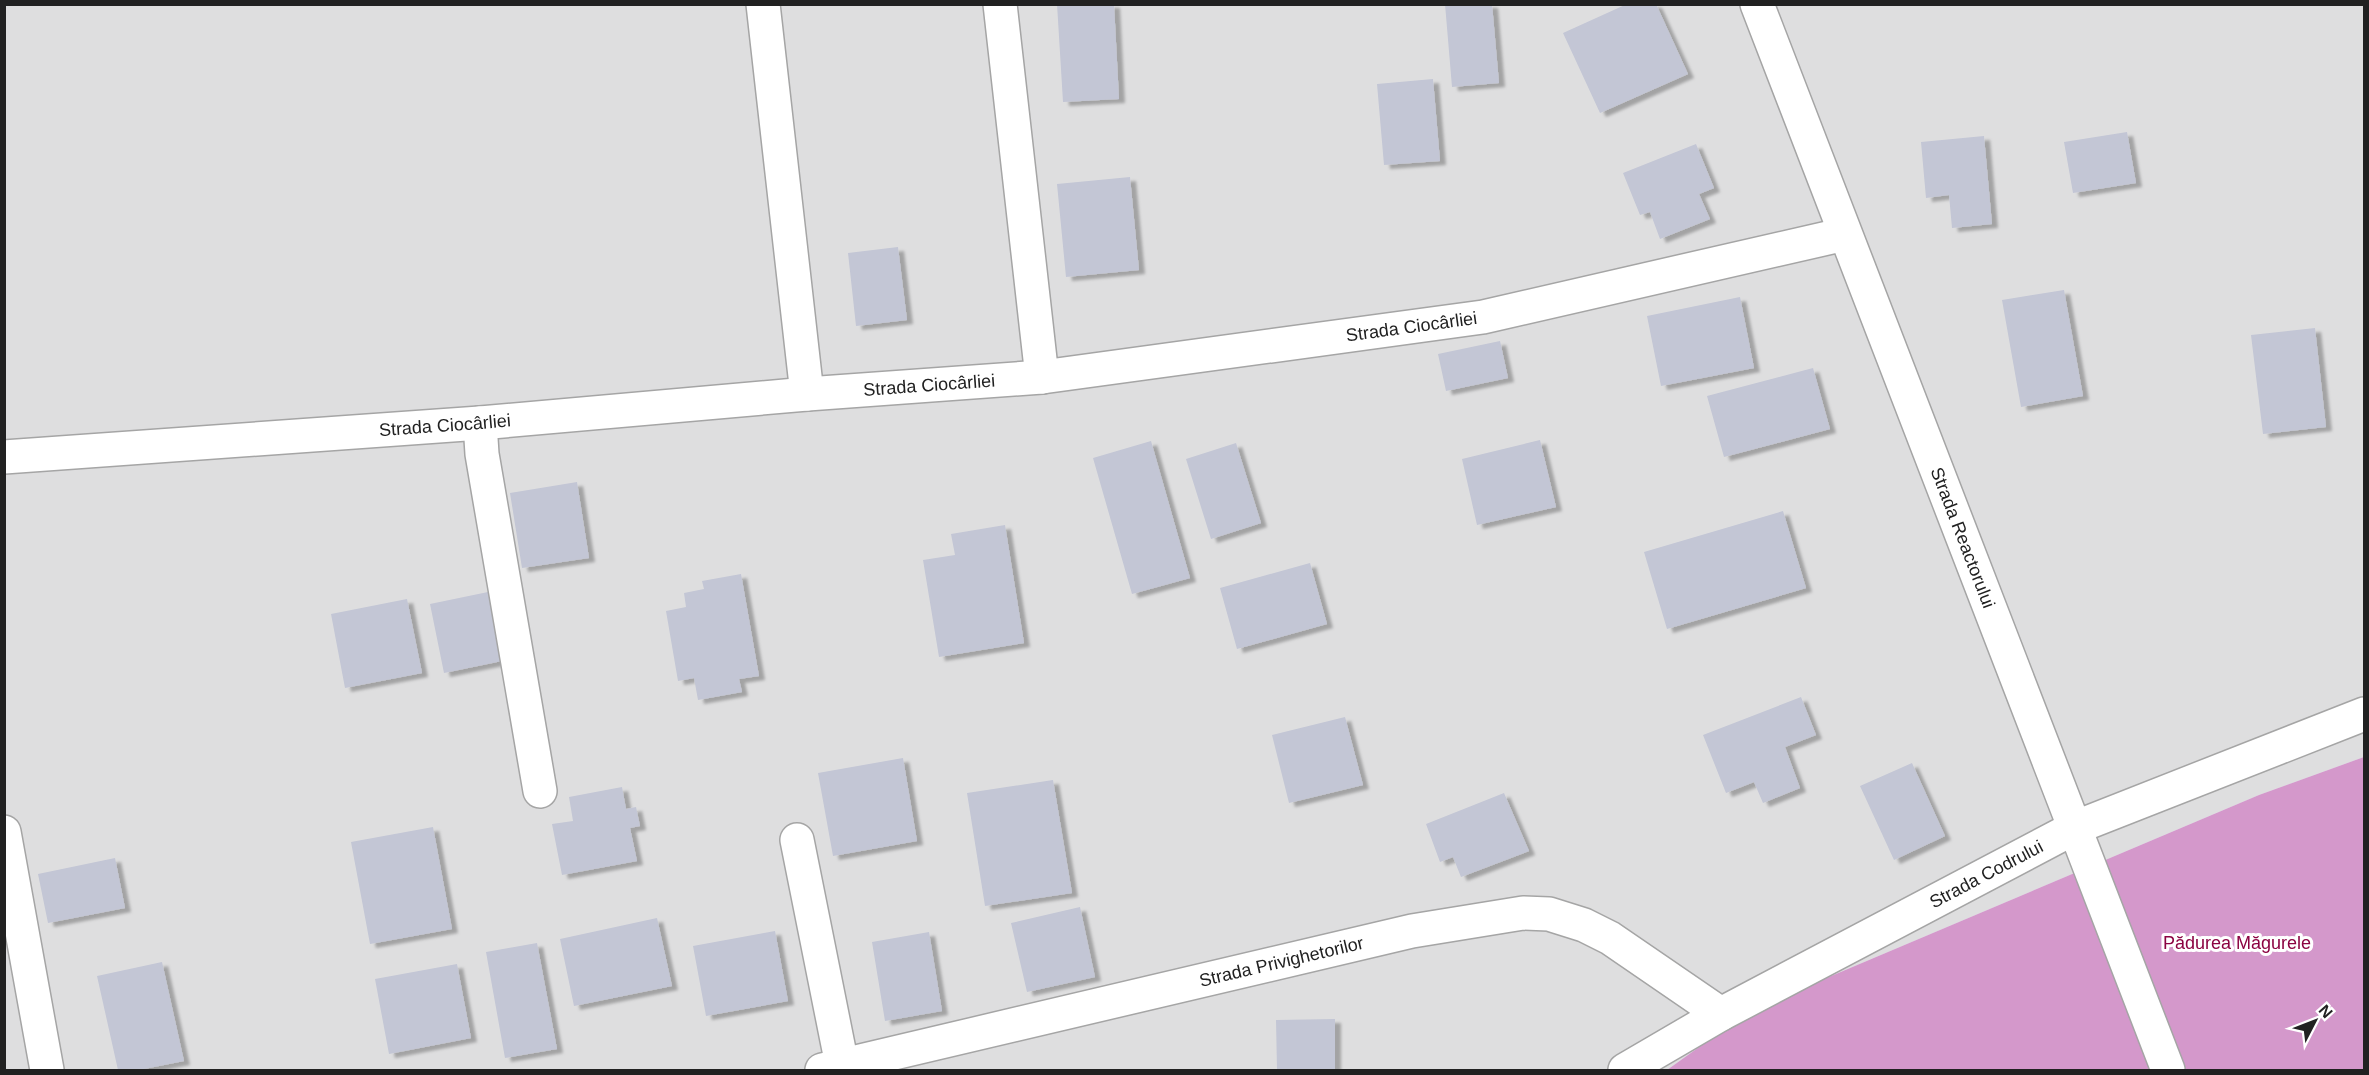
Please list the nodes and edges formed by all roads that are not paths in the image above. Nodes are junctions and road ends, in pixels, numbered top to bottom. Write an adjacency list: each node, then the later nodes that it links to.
1 (763, 4): 6 (street)
2 (1000, 4): 5 (street)
3 (1757, 4): 4 (street, Strada Reactorului)
4 (1845, 234): 5 (street, Strada Ciocârliei); 11 (street, Strada Reactorului)
5 (1042, 377): 6 (street, Strada Ciocârliei)
6 (807, 394): 7 (street, Strada Ciocârliei)
7 (480, 423): 8 (street, Strada Ciocârliei); 10 (street)
8 (4, 457)
9 (2364, 714): 11 (street, Strada Codrului)
10 (540, 791)
11 (2074, 828): 14 (street, Strada Codrului); 18 (street, Strada Reactorului)
12 (4, 832): 16 (street)
13 (797, 840): 15 (street)
14 (1721, 1014): 15 (street, Strada Privighetorilor); 17 (street, Strada Codrului)
15 (832, 1068)
16 (48, 1071)
17 (1625, 1071)
18 (2168, 1071)

